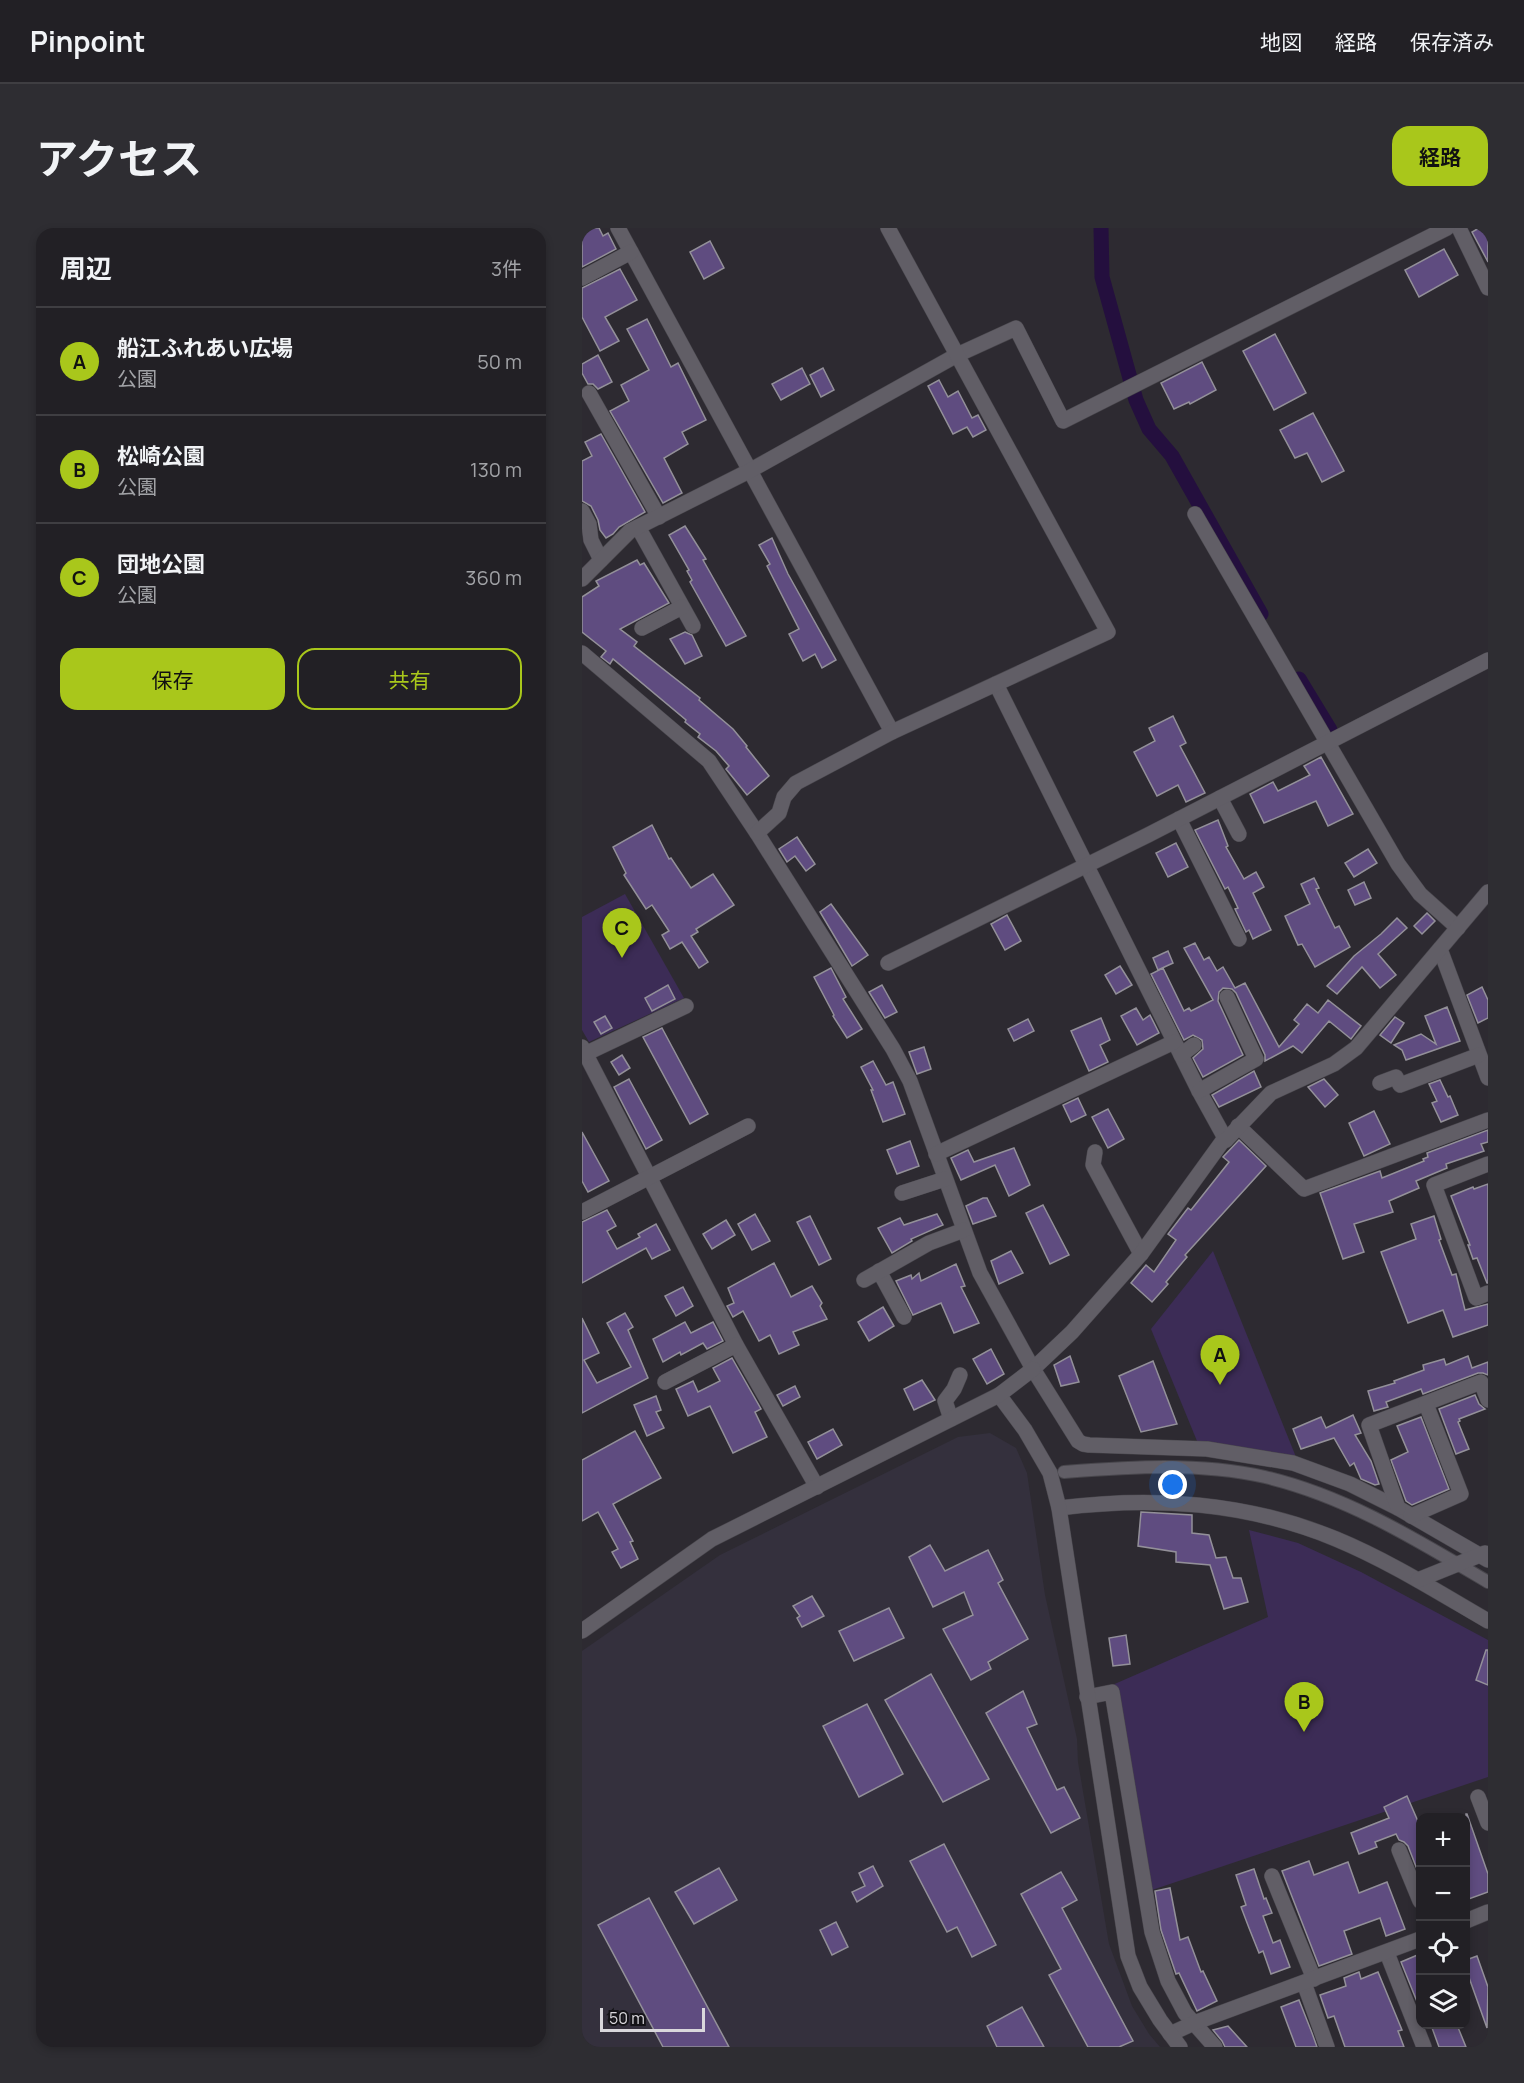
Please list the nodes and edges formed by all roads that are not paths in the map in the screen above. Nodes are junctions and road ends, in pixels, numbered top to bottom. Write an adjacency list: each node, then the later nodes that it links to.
1 (618, 228): 5 (street)
2 (888, 228): 8 (street)
3 (1447, 228): 8 (street)
4 (1459, 228): 7 (street)
5 (631, 252): 6 (street); 10 (street)
6 (582, 278)
7 (1488, 288)
8 (957, 355): 10 (street); 22 (street)
9 (589, 393): 13 (street)
10 (751, 470): 13 (street); 23 (street)
11 (582, 511): 15 (street)
12 (1195, 514): 24 (street)
13 (658, 517): 14 (street)
14 (638, 527): 15 (street); 17 (street)
15 (601, 560): 16 (street)
16 (582, 579)
17 (682, 607): 18 (street); 19 (street)
18 (693, 626)
19 (642, 628)
20 (582, 653): 27 (street)
21 (1488, 660): 24 (street)
22 (996, 684): 23 (street); 29 (street)
23 (892, 732): 27 (street)
24 (1327, 742): 25 (street); 31 (street)
25 (1220, 798): 26 (street); 28 (street)
26 (1179, 819): 29 (street); 32 (street)
27 (757, 833): 49 (street)
28 (1239, 834)
29 (1086, 865): 34 (street); 38 (street)
30 (1488, 892): 31 (street)
31 (1458, 928): 33 (street)
32 (1239, 939)
33 (1440, 949): 40 (street); 46 (street)
34 (888, 963)
35 (1227, 997): 43 (street)
36 (686, 1005): 39 (street)
37 (1194, 1045): 38 (street)
38 (1177, 1048): 43 (street); 49 (street)
39 (584, 1050): 51 (street)
40 (1479, 1055): 41 (street); 42 (street)
41 (1488, 1078)
42 (1380, 1083)
43 (1199, 1091): 47 (street)
44 (1488, 1120): 46 (street)
45 (748, 1126): 51 (street)
46 (1239, 1126): 47 (street)
47 (1226, 1140): 56 (street)
48 (1095, 1152): 56 (street)
49 (936, 1154): 52 (street)
50 (1488, 1164): 59 (street)
51 (650, 1178): 54 (street); 61 (street)
52 (945, 1179): 53 (street); 55 (street)
53 (902, 1193)
54 (582, 1212)
55 (964, 1230): 57 (street); 62 (street)
56 (1141, 1254): 62 (street)
57 (879, 1271): 58 (street); 60 (street)
58 (864, 1280)
59 (1488, 1293)
60 (904, 1317)
61 (736, 1344): 64 (street); 70 (street)
62 (1033, 1369): 65 (street); 72 (street)
63 (960, 1375): 68 (street)
64 (665, 1382)
65 (999, 1395): 68 (street); 71 (street)
66 (1488, 1400): 67 (street)
67 (1426, 1404): 72 (street); 72 (street)
68 (951, 1419): 70 (street)
69 (1064, 1472): 74 (street)
70 (817, 1487): 78 (street)
71 (1059, 1508): 75 (street); 79 (street)
72 (1404, 1512): 73 (street)
73 (1485, 1556): 74 (street)
74 (1458, 1564): 75 (street); 76 (street)
75 (1418, 1581): 77 (street)
76 (1488, 1582)
77 (1488, 1621)
78 (582, 1631)
79 (1087, 1696): 90 (street); 91 (street)
80 (1478, 1797): 81 (street)
81 (1488, 1823)
82 (1399, 1850): 84 (street)
83 (1272, 1876): 89 (street)
84 (1416, 1891)
85 (1488, 1912): 86 (street)
86 (1470, 1919)
87 (1416, 1941): 88 (street)
88 (1387, 1953): 89 (street); 95 (street)
89 (1309, 1981): 90 (street); 94 (street)
90 (1194, 2023): 91 (street); 93 (street)
91 (1170, 2034): 92 (street)
92 (1180, 2047)
93 (1215, 2047)
94 (1327, 2047)
95 (1424, 2047)

